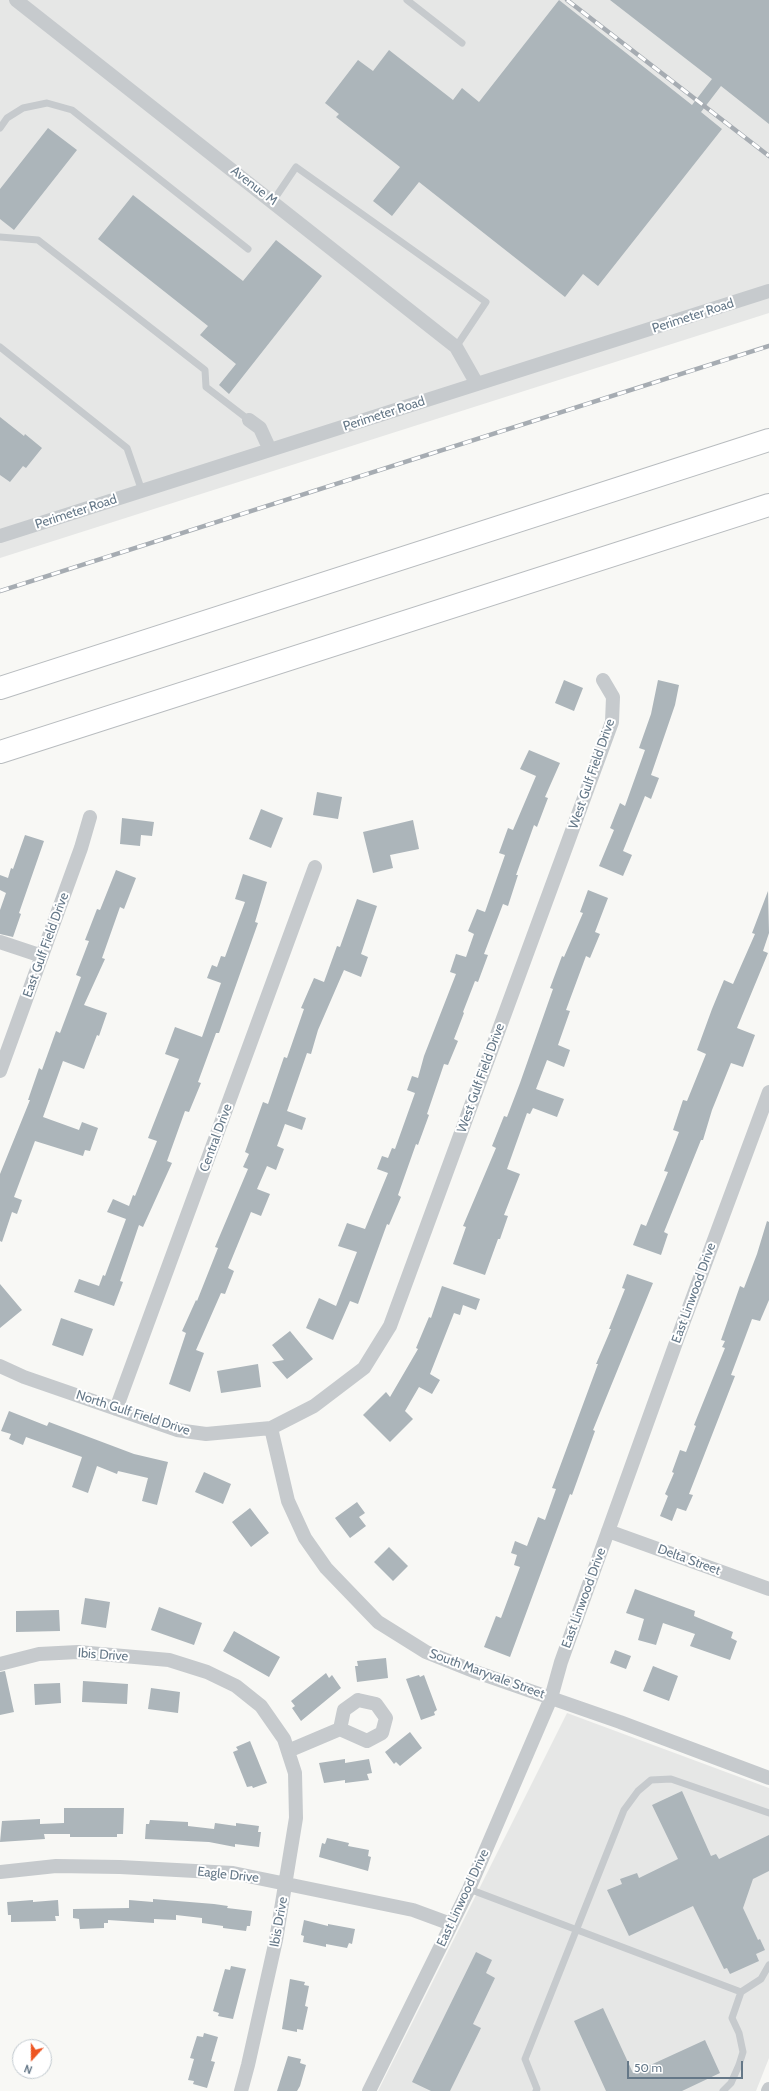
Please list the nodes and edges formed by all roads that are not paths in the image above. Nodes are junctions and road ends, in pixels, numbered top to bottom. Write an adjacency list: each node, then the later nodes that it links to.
1 (16, 0): 5 (street, Avenue M)
2 (407, 0): 3 (lane)
3 (462, 43)
4 (0, 128): 7 (lane)
5 (273, 201): 10 (street, Avenue M); 10 (lane)
6 (0, 237): 12 (lane)
7 (248, 250)
8 (769, 291): 11 (street, Perimeter Road)
9 (0, 347): 15 (lane)
10 (456, 347): 11 (street, Avenue M)
11 (477, 384): 14 (street, Perimeter Road)
12 (250, 420): 14 (street)
13 (769, 440): 19 (highway)
14 (270, 450): 15 (street, Perimeter Road)
15 (142, 491): 17 (street, Perimeter Road)
16 (769, 505): 20 (highway)
17 (0, 536)
18 (603, 680): 29 (street, West Gulf Field Drive)
19 (0, 688)
20 (0, 752)
21 (90, 817): 24 (street, East Gulf Field Drive)
22 (315, 867): 28 (street, Central Drive)
23 (0, 942): 24 (street)
24 (42, 956): 25 (street, East Gulf Field Drive)
25 (0, 1072)
26 (769, 1092): 30 (street, East Linwood Drive)
27 (0, 1366): 28 (street, North Gulf Field Drive)
28 (116, 1409): 29 (street, North Gulf Field Drive)
29 (271, 1428): 33 (street, South Maryvale Street)
30 (608, 1531): 31 (street, Delta Street); 33 (street, East Linwood Drive)
31 (769, 1589)
32 (0, 1664): 35 (street, Ibis Drive)
33 (551, 1698): 36 (street, South Maryvale Street); 40 (street, East Linwood Drive)
34 (340, 1729): 35 (street)
35 (288, 1751): 39 (street, Ibis Drive)
36 (769, 1778)
37 (769, 1813): 42 (lane)
38 (0, 1872): 39 (street, Eagle Drive)
39 (285, 1883): 41 (street, Eagle Drive); 45 (street, Ibis Drive)
40 (469, 1889): 41 (street, East Linwood Drive); 42 (lane)
41 (451, 1924): 46 (street, East Linwood Drive)
42 (576, 1930): 44 (lane); 47 (lane)
43 (769, 1965): 44 (lane)
44 (742, 1992): 48 (lane)
45 (240, 2091)
46 (369, 2091)
47 (536, 2091)
48 (723, 2091)

